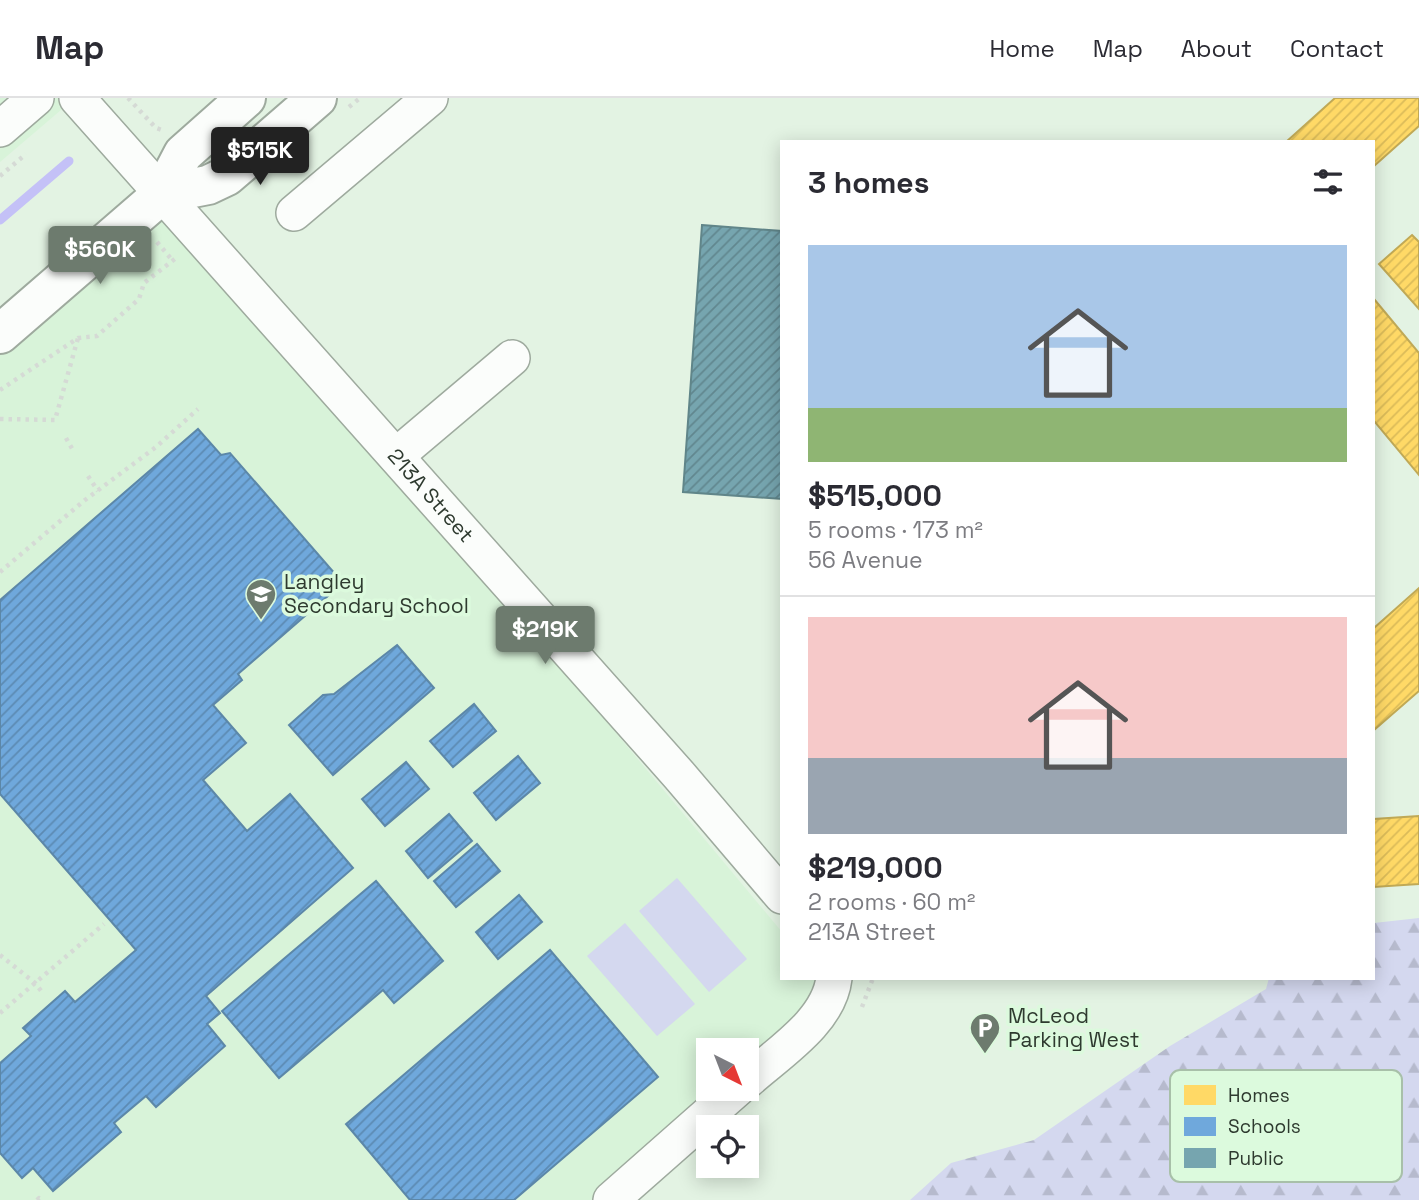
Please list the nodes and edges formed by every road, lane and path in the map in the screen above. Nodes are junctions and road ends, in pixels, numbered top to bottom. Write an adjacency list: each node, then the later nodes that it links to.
1 (36, 98): 8 (street)
2 (77, 98): 9 (street, 213A Street)
3 (128, 98): 7 (path)
4 (246, 98): 9 (main road)
5 (317, 98): 9 (main road)
6 (430, 98): 10 (street)
7 (156, 128)
8 (0, 129)
9 (162, 194): 12 (main road); 20 (street, 213A Street)
10 (294, 213)
11 (173, 261): 13 (path)
12 (0, 334)
13 (78, 338): 15 (path); 17 (path)
14 (512, 358): 20 (street)
15 (0, 390)
16 (198, 409): 22 (path)
17 (0, 419)
18 (66, 438): 19 (path)
19 (74, 452)
20 (396, 456): 24 (street, 213A Street)
21 (88, 476): 22 (path)
22 (98, 491): 23 (path)
23 (0, 572)
24 (780, 894)
25 (104, 925): 27 (path)
26 (0, 955): 27 (path)
27 (35, 983): 29 (path); 30 (path)
28 (833, 985): 31 (street)
29 (42, 992)
30 (0, 1013)
31 (760, 1070)
32 (723, 1101): 35 (street)
33 (37, 1200): 34 (path)
34 (43, 1200)
35 (611, 1200)

